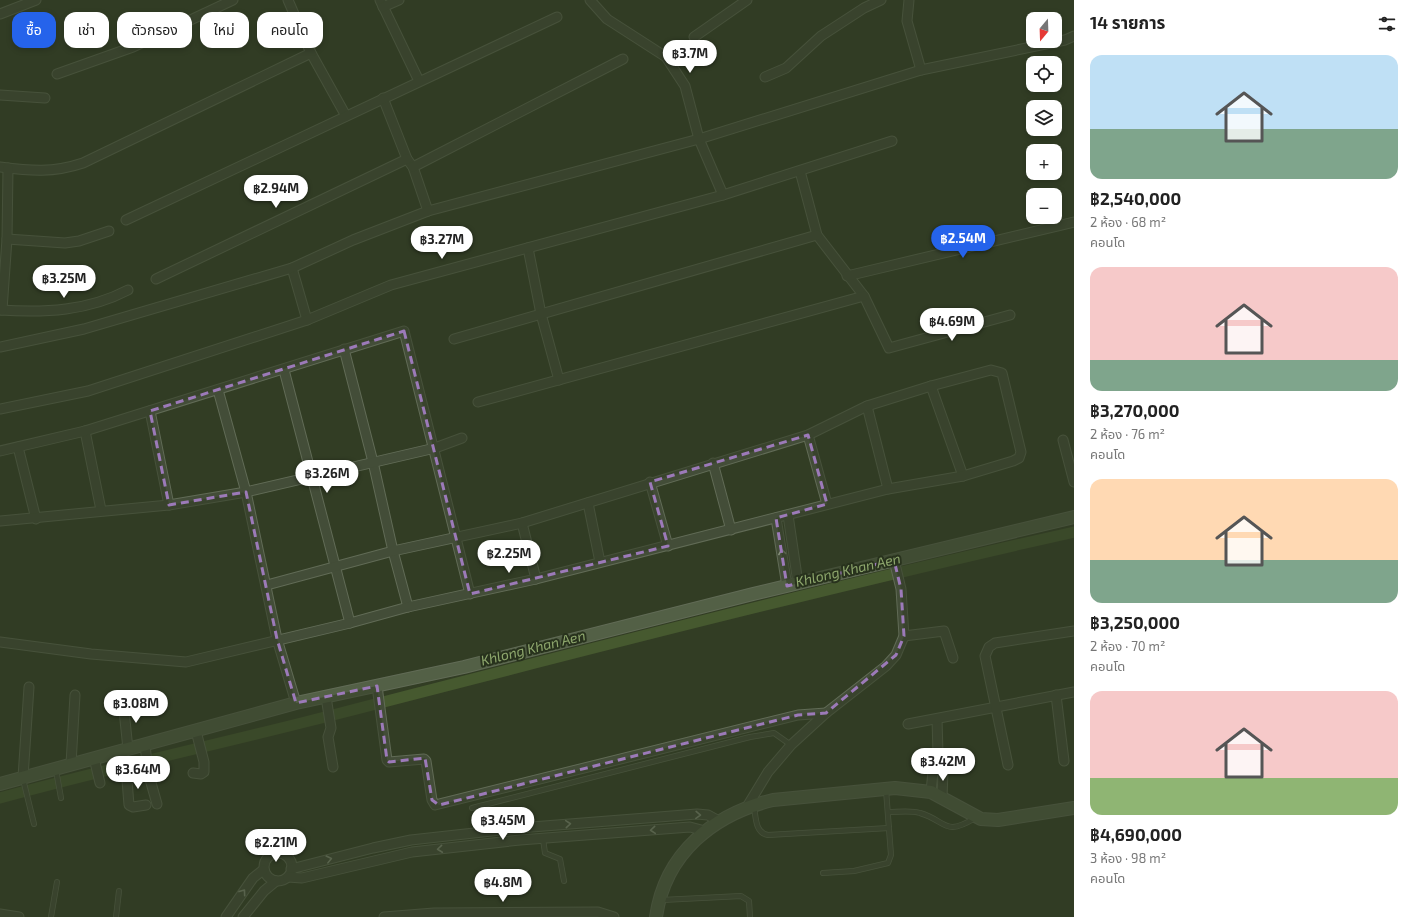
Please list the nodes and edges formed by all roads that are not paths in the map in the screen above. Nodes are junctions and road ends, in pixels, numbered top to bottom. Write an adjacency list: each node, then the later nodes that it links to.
1 (36, 0): 10 (street)
2 (233, 0): 17 (street)
3 (288, 0): 14 (street)
4 (399, 0): 9 (street)
5 (590, 0): 24 (street)
6 (747, 0): 13 (street)
7 (881, 0): 18 (street)
8 (909, 0): 16 (street)
9 (382, 4): 19 (street)
10 (0, 14)
11 (557, 17): 19 (street)
12 (1074, 36): 16 (street)
13 (694, 37)
14 (311, 53): 23 (street); 28 (street)
15 (624, 60): 27 (street)
16 (921, 70): 24 (street)
17 (57, 74)
18 (765, 77)
19 (419, 81): 22 (street)
20 (0, 95): 21 (street)
21 (45, 98)
22 (383, 98): 23 (street); 26 (street)
23 (346, 116): 32 (street)
24 (699, 139): 30 (street); 31 (street)
25 (892, 141): 29 (street)
26 (407, 159): 27 (street); 40 (street)
27 (413, 167): 31 (street)
28 (4, 168): 36 (street)
29 (800, 171): 30 (street); 35 (street)
30 (723, 195): 37 (street)
31 (428, 211): 38 (street)
32 (126, 220)
33 (1074, 222): 39 (street)
34 (109, 231): 36 (street)
35 (817, 235): 39 (street); 44 (street)
36 (7, 239): 43 (street)
37 (528, 248): 44 (street); 46 (street)
38 (292, 268): 46 (street); 48 (street)
39 (848, 276): 42 (street)
40 (156, 279)
41 (128, 290): 43 (street)
42 (864, 296): 45 (street); 51 (street)
43 (1, 310)
44 (541, 314): 47 (street); 51 (street)
45 (1010, 315)
46 (307, 320): 56 (street)
47 (454, 339)
48 (0, 347)
49 (344, 349): 50 (street); 63 (street); 65 (street)
50 (284, 370): 53 (street); 68 (street)
51 (559, 380): 54 (street)
52 (931, 386): 55 (street); 67 (street); 67 (street)
53 (218, 390): 57 (street); 72 (street)
54 (478, 402)
55 (866, 406): 59 (street); 71 (street)
56 (0, 409)
57 (150, 411): 58 (street); 75 (street)
58 (85, 430): 62 (street); 76 (street)
59 (808, 435): 66 (street); 74 (street)
60 (462, 438): 63 (street)
61 (1063, 440): 70 (street)
62 (18, 447): 64 (street); 80 (street)
63 (435, 448): 65 (street); 84 (street)
64 (0, 451)
65 (373, 462): 68 (street); 86 (street)
66 (713, 463): 69 (street); 83 (street)
67 (962, 476): 71 (street)
68 (312, 477): 72 (street); 89 (street)
69 (650, 482): 73 (street); 85 (street)
70 (1074, 482)
71 (888, 489): 74 (street)
72 (246, 492): 75 (street); 92 (street)
73 (588, 503): 82 (street); 87 (street)
74 (827, 504): 77 (street)
75 (169, 505): 76 (street)
76 (101, 510): 80 (street)
77 (788, 515): 78 (street); 91 (street)
78 (776, 518): 83 (street); 91 (street, one-way to 78)
79 (1074, 518): 88 (street)
80 (36, 519): 81 (street)
81 (0, 521)
82 (522, 523): 84 (street); 90 (street)
83 (731, 530): 85 (street)
84 (456, 536): 86 (street); 93 (street)
85 (668, 546): 87 (street)
86 (392, 551): 89 (street); 94 (street)
87 (600, 562): 90 (street)
88 (894, 563): 91 (street); 97 (street)
89 (335, 567): 92 (street); 95 (street)
90 (536, 579): 93 (street)
91 (793, 584): 102 (street)
92 (267, 585): 98 (street)
93 (470, 594): 94 (street)
94 (408, 607): 95 (street)
95 (350, 623): 98 (street)
96 (1074, 631): 109 (street)
97 (904, 636): 100 (street); 110 (street)
98 (277, 639): 99 (street); 108 (street)
99 (0, 642)
100 (953, 658)
101 (29, 687): 124 (street)
102 (377, 692): 107 (street); 110 (street)
103 (1074, 692): 105 (street)
104 (75, 695): 119 (street)
105 (1056, 695): 109 (street); 117 (street)
106 (123, 701): 116 (street)
107 (326, 701): 108 (street); 121 (street)
108 (296, 704): 113 (street)
109 (996, 706): 111 (street); 120 (street)
110 (826, 713): 114 (street)
111 (937, 719): 112 (street); 128 (street)
112 (908, 724)
113 (198, 735): 115 (street); 123 (street)
114 (791, 745): 132 (street); 133 (lane)
115 (146, 750): 116 (street); 130 (street)
116 (123, 754): 118 (street); 131 (street)
117 (1064, 761)
118 (95, 762): 119 (street); 125 (street)
119 (72, 764): 122 (street)
120 (1008, 765)
121 (333, 767)
122 (56, 770): 124 (street); 129 (lane)
123 (193, 773)
124 (23, 779): 126 (street); 138 (lane)
125 (100, 783)
126 (0, 784)
127 (886, 788): 128 (street); 132 (street); 135 (lane)
128 (936, 794): 136 (street)
129 (60, 796)
130 (157, 804)
131 (146, 805)
132 (750, 807): 137 (street); 140 (lane)
133 (472, 808)
134 (1074, 808): 136 (street)
135 (889, 812): 136 (lane); 140 (lane)
136 (977, 817)
137 (719, 821): 139 (street, one-way to 137); 141 (street)
138 (34, 824)
139 (519, 828): 143 (street); 144 (street)
140 (889, 828): 148 (lane)
141 (705, 831): 142 (street, one-way to 142); 153 (street)
142 (543, 839): 144 (street); 150 (lane)
143 (411, 840): 145 (street); 147 (street, one-way to 143)
144 (520, 840): 145 (street, one-way to 145)
145 (412, 852): 147 (street)
146 (263, 870): 147 (street); 149 (street); 159 (street, one-way to 146)
147 (290, 873): 149 (street)
148 (823, 873)
149 (276, 881): 160 (street)
150 (564, 881)
151 (57, 882): 157 (lane)
152 (119, 891): 158 (lane)
153 (659, 900): 163 (street); 164 (lane)
154 (0, 914): 156 (street)
155 (467, 915): 161 (street); 162 (street)
156 (19, 917)
157 (51, 917)
158 (116, 917)
159 (226, 917)
160 (244, 917)
161 (384, 917)
162 (614, 917)
163 (656, 917)
164 (750, 917)

